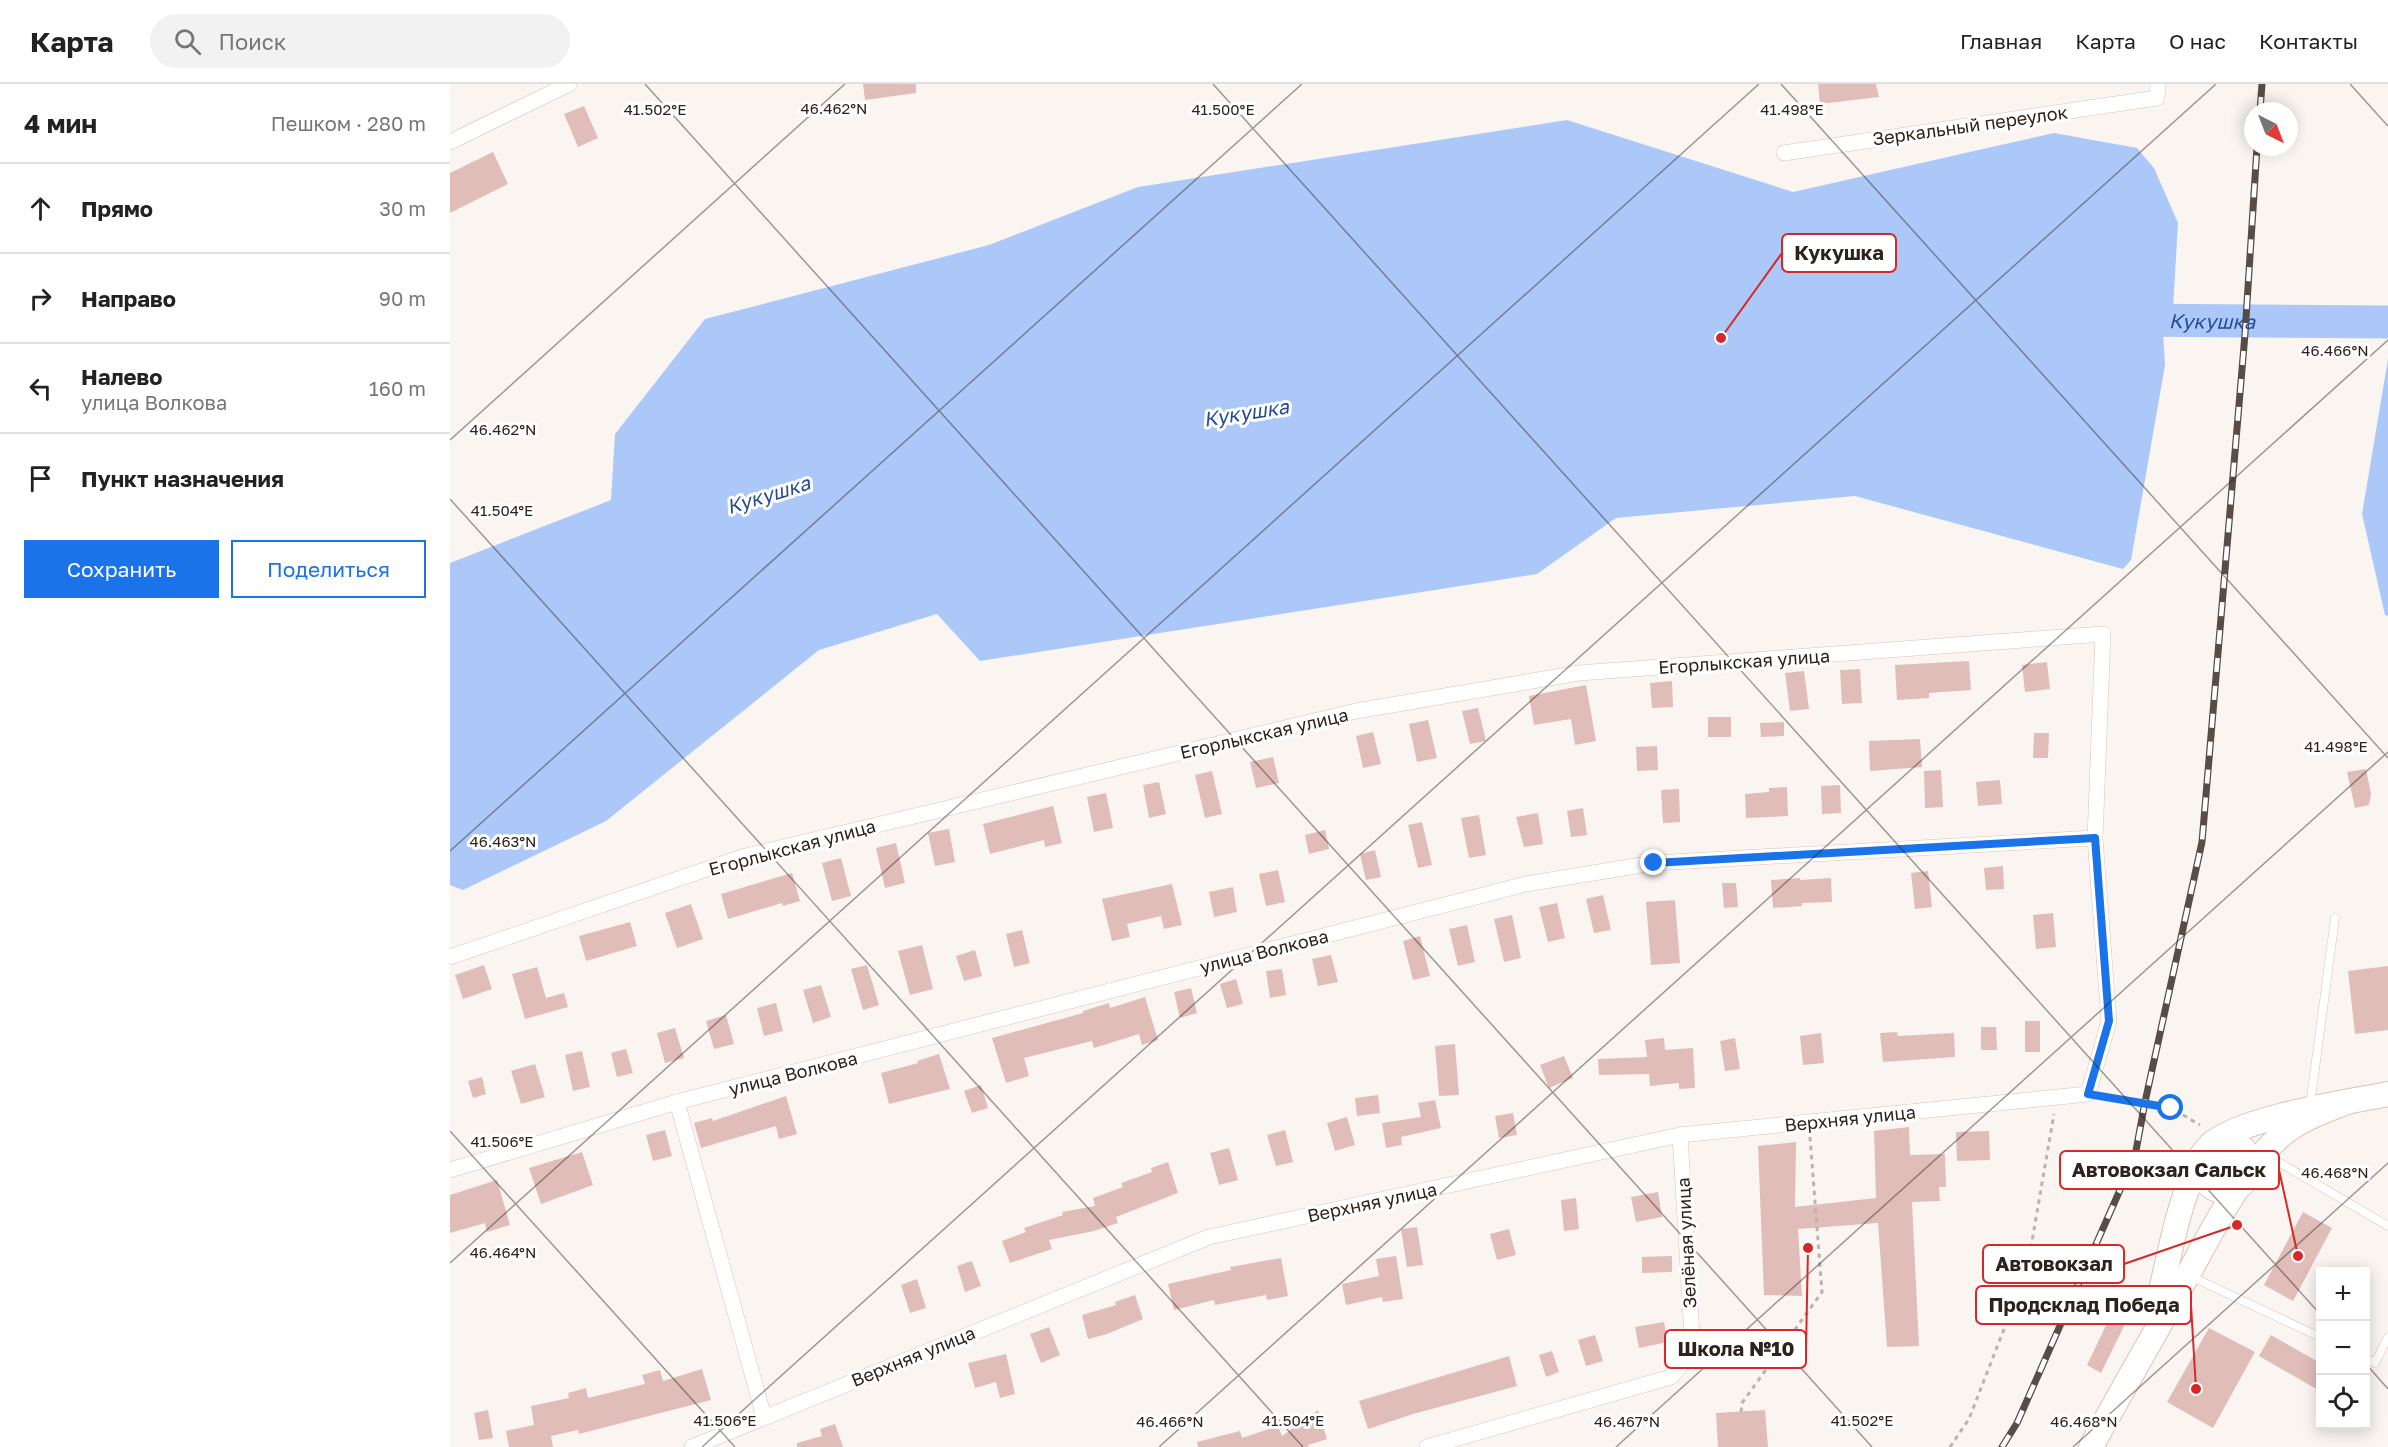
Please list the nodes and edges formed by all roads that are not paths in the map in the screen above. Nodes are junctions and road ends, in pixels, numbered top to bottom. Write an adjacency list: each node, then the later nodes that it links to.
1 (569, 84): 3 (street)
2 (2157, 91): 4 (street, Зеркальный переулок)
3 (450, 142)
4 (1784, 153)
5 (2095, 838): 7 (street, Егорлыкская улица); 9 (street, улица Волкова); 12 (street, Верхняя улица)
6 (2335, 918): 11 (lane)
7 (450, 957)
8 (2388, 1094): 10 (main road)
9 (677, 1102): 15 (street, улица Волкова); 23 (street)
10 (2347, 1102): 11 (main road); 14 (main road)
11 (2309, 1111): 13 (main road)
12 (1680, 1135): 23 (street, Верхняя улица); 25 (street, Зелёная улица)
13 (2211, 1146): 16 (main road); 16 (main road); 22 (main road)
14 (2265, 1154): 16 (main road); 17 (lane)
15 (450, 1170)
16 (2248, 1177): 18 (main road)
17 (2388, 1226)
18 (2187, 1275): 19 (lane); 22 (main road)
19 (2316, 1335)
20 (2388, 1337): 21 (lane)
21 (2370, 1360)
22 (2132, 1373): 26 (main road)
23 (764, 1417): 24 (street, Верхняя улица)
24 (695, 1446)
25 (1427, 1447)
26 (2091, 1447)

